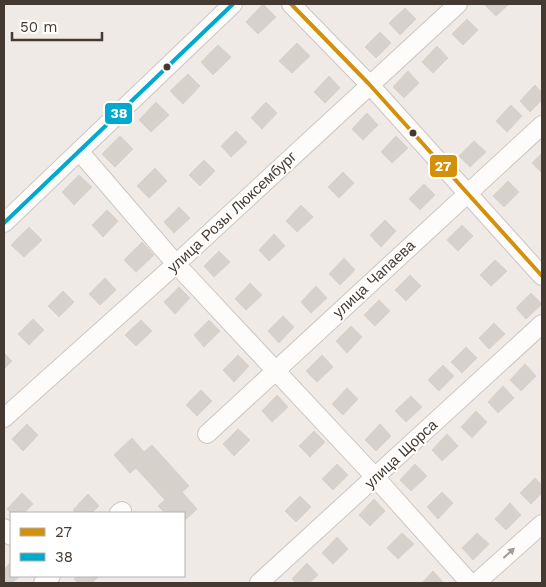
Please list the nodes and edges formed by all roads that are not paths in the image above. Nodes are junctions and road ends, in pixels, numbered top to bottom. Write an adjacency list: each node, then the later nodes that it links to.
1 (233, 4): 6 (street)
2 (291, 4): 4 (street)
3 (458, 4): 4 (street, улица Розы Люксембург)
4 (370, 84): 7 (street); 9 (street, улица Розы Люксембург)
5 (542, 125): 7 (street, улица Чапаева)
6 (79, 152): 8 (street); 9 (street)
7 (467, 193): 10 (street); 12 (street, улица Чапаева)
8 (4, 223)
9 (176, 264): 12 (street); 13 (street, улица Розы Люксембург)
10 (542, 276)
11 (542, 324): 15 (street, улица Щорса)
12 (277, 370): 14 (street, улица Чапаева); 15 (street)
13 (4, 418)
14 (207, 434)
15 (375, 477): 17 (street, улица Щорса); 18 (street)
16 (542, 524): 19 (street, one-way to 16)
17 (260, 583)
18 (470, 583)
19 (476, 583)

